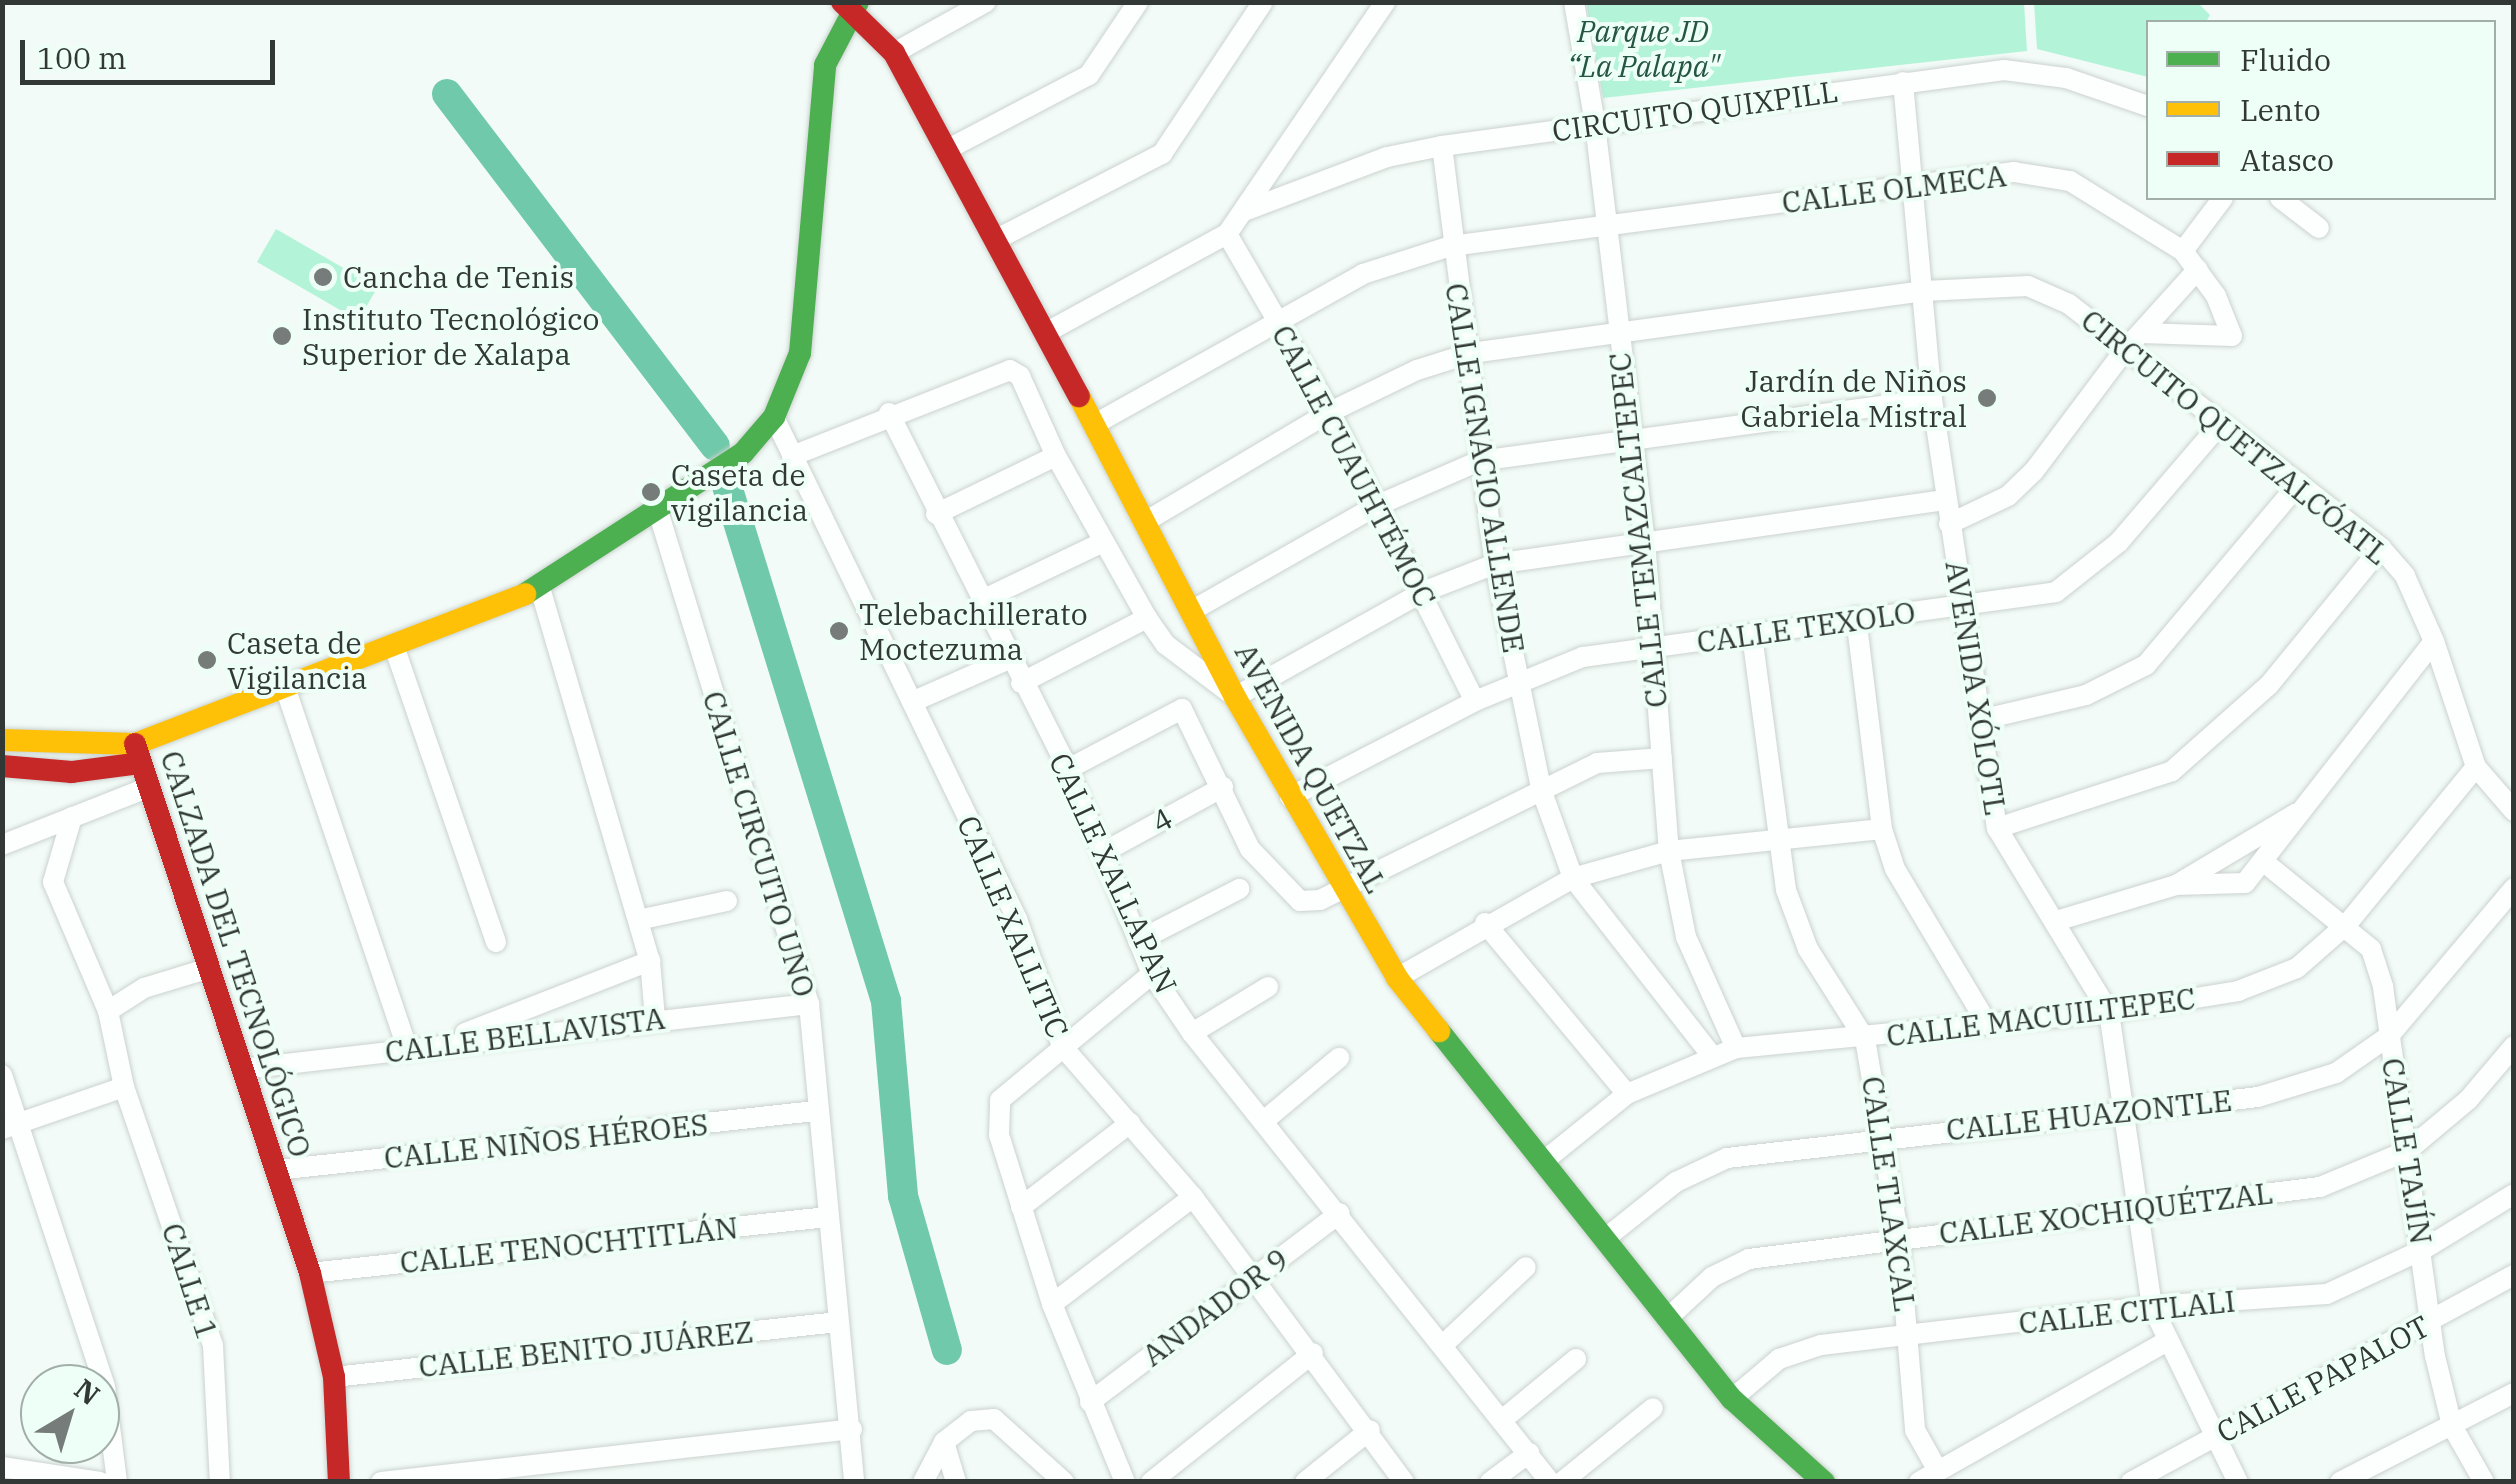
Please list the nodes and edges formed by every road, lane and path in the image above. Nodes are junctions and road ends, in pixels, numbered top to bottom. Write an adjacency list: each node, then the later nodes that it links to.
1 (986, 2): 7 (street)
2 (1138, 2): 12 (street)
3 (1263, 2): 20 (street)
4 (1385, 2): 16 (street)
5 (1574, 2): 10 (street, CALLE TEMAZCALTEPEC)
6 (851, 4): 7 (street, AVENIDA QUETZAL); 34 (street)
7 (894, 53): 12 (street, AVENIDA QUETZAL)
8 (1903, 82): 9 (street, CIRCUITO QUIXPILL); 10 (street, CIRCUITO QUIXPILL); 13 (street, AVENIDA XÓLOTL)
9 (2146, 105)
10 (1595, 124): 11 (street, CIRCUITO QUIXPILL); 17 (street, CALLE TEMAZCALTEPEC)
11 (1442, 146): 16 (street, CIRCUITO QUIXPILL); 21 (street, CALLE IGNACIO ALLENDE)
12 (950, 148): 20 (street, AVENIDA QUETZAL)
13 (1915, 186): 17 (street, CALLE OLMECA); 22 (street, CALLE OLMECA); 24 (street, AVENIDA XÓLOTL)
14 (2221, 200): 22 (street)
15 (2283, 200): 18 (street)
16 (1246, 210): 19 (street)
17 (1607, 226): 21 (street, CALLE OLMECA); 28 (street, CALLE TEMAZCALTEPEC)
18 (2319, 228)
19 (1227, 234): 25 (street, CALLE CUAUHTÉMOC); 26 (street)
20 (998, 239): 26 (street, AVENIDA QUETZAL)
21 (1451, 246): 25 (street, CALLE OLMECA); 30 (street, CALLE IGNACIO ALLENDE)
22 (2183, 251): 23 (street, CALLE OLMECA)
23 (2198, 269): 27 (street); 27 (street, CALLE OLMECA)
24 (1924, 291): 28 (street, CIRCUITO QUETZALCÓATL); 29 (street, CIRCUITO QUETZALCÓATL); 31 (street, AVENIDA XÓLOTL)
25 (1278, 326): 33 (street, CALLE CUAUHTÉMOC); 35 (street, CALLE OLMECA)
26 (1046, 332): 35 (street, AVENIDA QUETZAL)
27 (2142, 333): 29 (street)
28 (1617, 336): 30 (street, CIRCUITO QUETZALCÓATL); 37 (street, CALLE TEMAZCALTEPEC)
29 (2124, 351): 36 (street, CIRCUITO QUETZALCÓATL); 47 (street)
30 (1470, 353): 33 (street, CIRCUITO QUETZALCÓATL); 40 (street, CALLE IGNACIO ALLENDE)
31 (1932, 399): 37 (street); 42 (street, AVENIDA XÓLOTL)
32 (889, 412): 38 (street); 39 (street); 45 (street, CALLE XALLAPAN)
33 (1330, 412): 43 (street, CALLE CUAUHTÉMOC); 46 (street, CIRCUITO QUETZALCÓATL)
34 (774, 417): 38 (street, CALLE XALLITIC); 44 (street, CALZADA DEL TECNOLÓGICO)
35 (1096, 424): 46 (street, AVENIDA QUETZAL)
36 (2221, 424): 41 (street, CIRCUITO QUETZALCÓATL); 55 (street, CALLE TEXOLO)
37 (1631, 438): 40 (street); 48 (street, CALLE TEMAZCALTEPEC)
38 (792, 456): 69 (street, CALLE XALLITIC)
39 (1056, 456): 45 (street); 49 (street)
40 (1480, 461): 43 (street); 51 (street, CALLE IGNACIO ALLENDE)
41 (2298, 483): 50 (street, CIRCUITO QUETZALCÓATL); 70 (street)
42 (1946, 500): 47 (street, AVENIDA XÓLOTL); 48 (street)
43 (1378, 505): 53 (street, CALLE CUAUHTÉMOC); 56 (street)
44 (658, 511): 52 (street, CALZADA DEL TECNOLÓGICO); 108 (street, CALLE CIRCUITO UNO)
45 (936, 514): 54 (street, CALLE XALLAPAN)
46 (1148, 520): 56 (street, AVENIDA QUETZAL)
47 (1948, 524): 55 (street, AVENIDA XÓLOTL)
48 (1646, 541): 51 (street); 62 (street, CALLE TEMAZCALTEPEC)
49 (1103, 542): 54 (street); 58 (street)
50 (2382, 548): 60 (street, CIRCUITO QUETZALCÓATL); 84 (street)
51 (1494, 564): 53 (street); 64 (street, CALLE IGNACIO ALLENDE)
52 (540, 588): 61 (street, CALZADA DEL TECNOLÓGICO); 97 (street)
53 (1423, 592): 67 (street); 68 (street, CALLE CUAUHTÉMOC)
54 (980, 601): 63 (street, CALLE XALLAPAN)
55 (1964, 605): 57 (street, CALLE TEXOLO); 70 (street, AVENIDA XÓLOTL)
56 (1193, 610): 67 (street, AVENIDA QUETZAL)
57 (1856, 617): 59 (street, CALLE TEXOLO); 85 (street)
58 (1147, 618): 65 (street); 67 (street)
59 (1752, 636): 62 (street, CALLE TEXOLO); 86 (street, CALLE TLAXCAL)
60 (2434, 642): 75 (street, CIRCUITO QUETZALCÓATL); 81 (street)
61 (395, 649): 66 (street, CALZADA DEL TECNOLÓGICO); 102 (street)
62 (1652, 649): 64 (street, CALLE TEXOLO); 73 (street, CALLE TEMAZCALTEPEC)
63 (1009, 659): 65 (street, CALLE XALLAPAN); 69 (street)
64 (1517, 681): 68 (street, CALLE TEXOLO); 79 (street, CALLE IGNACIO ALLENDE)
65 (1021, 682): 76 (street, CALLE XALLAPAN)
66 (286, 690): 72 (street, CALZADA DEL TECNOLÓGICO); 120 (street)
67 (1235, 698): 80 (street, AVENIDA QUETZAL)
68 (1475, 700): 80 (street, CALLE TEXOLO)
69 (912, 702): 117 (street, CALLE XALLITIC)
70 (1980, 720): 84 (street, AVENIDA XÓLOTL)
71 (2, 740): 72 (street)
72 (137, 754): 74 (street); 77 (street, CALZADA DEL TECNOLÓGICO)
73 (1662, 758): 79 (street); 88 (street, CALLE TEMAZCALTEPEC)
74 (2, 766)
75 (2476, 767): 82 (street, CIRCUITO QUETZALCÓATL); 100 (street, CALLE MACUILTEPEC)
76 (1068, 770): 78 (street); 89 (street, CALLE XALLAPAN)
77 (150, 787): 83 (street); 104 (street, CALZADA DEL TECNOLÓGICO)
78 (1223, 787): 89 (street, 4); 93 (street)
79 (1540, 789): 91 (street); 93 (street)
80 (1290, 796): 93 (street, AVENIDA QUETZAL)
81 (2310, 805): 90 (street); 92 (street)
82 (2514, 811)
83 (72, 817): 87 (street); 109 (street, CALLE 1)
84 (1998, 828): 98 (street, AVENIDA XÓLOTL)
85 (1882, 829): 86 (street); 112 (street)
86 (1776, 840): 88 (street); 115 (street, CALLE TLAXCAL)
87 (2, 844)
88 (1669, 851): 91 (street); 119 (street, CALLE TEMAZCALTEPEC)
89 (1102, 854): 101 (street, CALLE XALLAPAN)
90 (2264, 862): 92 (street); 100 (street, CALLE TAJÍN)
91 (1573, 878): 99 (street); 121 (street)
92 (2176, 885): 98 (street)
93 (1340, 888): 106 (street, AVENIDA QUETZAL)
94 (2514, 888): 114 (street, CALLE HUAZONTLE)
95 (1238, 889): 101 (street)
96 (727, 901): 97 (street)
97 (638, 920): 103 (street)
98 (2056, 921): 110 (street, AVENIDA XÓLOTL)
99 (1485, 924): 106 (street); 126 (street)
100 (2347, 924): 110 (street, CALLE MACUILTEPEC); 114 (street, CALLE TAJÍN)
101 (1138, 941): 105 (street, CALLE XALLAPAN)
102 (496, 942)
103 (650, 960): 111 (street); 116 (street)
104 (200, 971): 109 (street); 123 (street, CALZADA DEL TECNOLÓGICO)
105 (1152, 974): 113 (street, CALLE XALLAPAN); 117 (street)
106 (1397, 978): 134 (street, AVENIDA QUETZAL)
107 (1268, 987): 113 (street)
108 (809, 1004): 111 (street, CALLE BELLAVISTA); 128 (street, CALLE CIRCUITO UNO)
109 (108, 1011): 125 (street, CALLE 1)
110 (2109, 1012): 112 (street, CALLE MACUILTEPEC); 127 (street, AVENIDA XÓLOTL)
111 (655, 1018): 116 (street, CALLE BELLAVISTA)
112 (1988, 1026): 115 (street, CALLE MACUILTEPEC)
113 (1192, 1033): 129 (street, CALLE XALLAPAN)
114 (2389, 1036): 127 (street, CALLE HUAZONTLE); 133 (street, CALLE TAJÍN)
115 (1865, 1039): 119 (street, CALLE MACUILTEPEC); 132 (street, CALLE TLAXCAL)
116 (440, 1043): 120 (street, CALLE BELLAVISTA)
117 (1062, 1046): 130 (street, CALLE XALLITIC); 138 (street)
118 (2514, 1046): 133 (street, CALLE XOCHIQUÉTZAL)
119 (1736, 1048): 121 (street, CALLE MACUILTEPEC)
120 (408, 1051): 123 (street, CALLE BELLAVISTA)
121 (1712, 1056): 126 (street, CALLE MACUILTEPEC)
122 (1339, 1058): 129 (street)
123 (242, 1069): 135 (street, CALZADA DEL TECNOLÓGICO)
124 (2, 1074): 131 (street)
125 (124, 1087): 131 (street); 175 (street, CALLE 1)
126 (1627, 1094): 134 (street, CALLE MACUILTEPEC)
127 (2124, 1110): 132 (street, CALLE HUAZONTLE); 139 (street, AVENIDA XÓLOTL)
128 (815, 1111): 135 (street, CALLE NIÑOS HÉROES); 141 (street, CALLE CIRCUITO UNO)
129 (1265, 1120): 140 (street, CALLE XALLAPAN)
130 (1130, 1124): 137 (street, CALLE XALLITIC); 138 (street)
131 (11, 1126): 174 (street)
132 (1884, 1136): 142 (street, CALLE HUAZONTLE); 143 (street, CALLE TLAXCAL)
133 (2407, 1151): 139 (street, CALLE XOCHIQUÉTZAL); 144 (street, CALLE TAJÍN)
134 (1544, 1160): 142 (street, AVENIDA QUETZAL)
135 (277, 1170): 146 (street, CALZADA DEL TECNOLÓGICO)
136 (2514, 1194): 144 (street, CALLE CITLALI)
137 (1193, 1197): 148 (street, CALLE XALLITIC); 149 (street)
138 (1021, 1207): 149 (street)
139 (2133, 1208): 143 (street, CALLE XOCHIQUÉTZAL); 150 (street, AVENIDA XÓLOTL)
140 (1340, 1213): 148 (street, ANDADOR 9); 156 (street, CALLE XALLAPAN)
141 (827, 1217): 146 (street, CALLE TENOCHTITLÁN); 152 (street, CALLE CIRCUITO UNO)
142 (1608, 1237): 151 (street, AVENIDA QUETZAL)
143 (1900, 1238): 151 (street, CALLE XOCHIQUÉTZAL); 154 (street, CALLE TLAXCAL)
144 (2424, 1249): 150 (street, CALLE CITLALI); 153 (street, CALLE TAJÍN)
145 (1526, 1267): 156 (street)
146 (310, 1273): 159 (street, CALZADA DEL TECNOLÓGICO)
147 (2514, 1275): 153 (street, CALLE PAPALOT)
148 (1255, 1278): 157 (street, CALLE XALLITIC); 162 (street, ANDADOR 9)
149 (1052, 1304): 162 (street)
150 (2152, 1306): 154 (street, CALLE CITLALI); 155 (street, AVENIDA XÓLOTL)
151 (1668, 1318): 161 (street, AVENIDA QUETZAL)
152 (838, 1322): 159 (street, CALLE BENITO JUÁREZ); 166 (street, CALLE CIRCUITO UNO)
153 (2429, 1322): 165 (street, CALLE TAJÍN); 168 (street, CALLE PAPALOT)
154 (1910, 1336): 161 (street, CALLE CITLALI); 172 (street, CALLE TLAXCAL)
155 (2165, 1342): 168 (street, AVENIDA XÓLOTL); 172 (street)
156 (1444, 1344): 164 (street, CALLE XALLAPAN)
157 (1313, 1353): 167 (street, CALLE XALLITIC); 183 (street)
158 (1576, 1359): 164 (street)
159 (334, 1377): 176 (street, CALZADA DEL TECNOLÓGICO)
160 (2514, 1392): 165 (street)
161 (1732, 1400): 189 (street, AVENIDA QUETZAL)
162 (1090, 1402): 182 (street)
163 (1653, 1408): 188 (street)
164 (1502, 1420): 170 (street, CALLE XALLAPAN)
165 (2452, 1426): 192 (street); 193 (street, CALLE TAJÍN)
166 (852, 1428): 177 (street); 178 (street, CALLE CIRCUITO UNO)
167 (1370, 1430): 184 (street); 185 (street, CALLE XALLITIC)
168 (2214, 1437): 190 (street, CALLE PAPALOT); 191 (street, AVENIDA XÓLOTL)
169 (944, 1442): 179 (street); 180 (street); 181 (street)
170 (1529, 1453): 186 (street); 187 (street, CALLE XALLAPAN)
171 (2, 1466): 173 (street)
172 (1928, 1476)
173 (100, 1482)
174 (117, 1482)
175 (220, 1482)
176 (339, 1482)
177 (380, 1482)
178 (854, 1482)
179 (923, 1482)
180 (956, 1482)
181 (1064, 1482)
182 (1125, 1482)
183 (1151, 1482)
184 (1305, 1482)
185 (1404, 1482)
186 (1490, 1482)
187 (1550, 1482)
188 (1562, 1482)
189 (1824, 1482)
190 (2131, 1482)
191 (2238, 1482)
192 (2340, 1482)
193 (2484, 1482)

